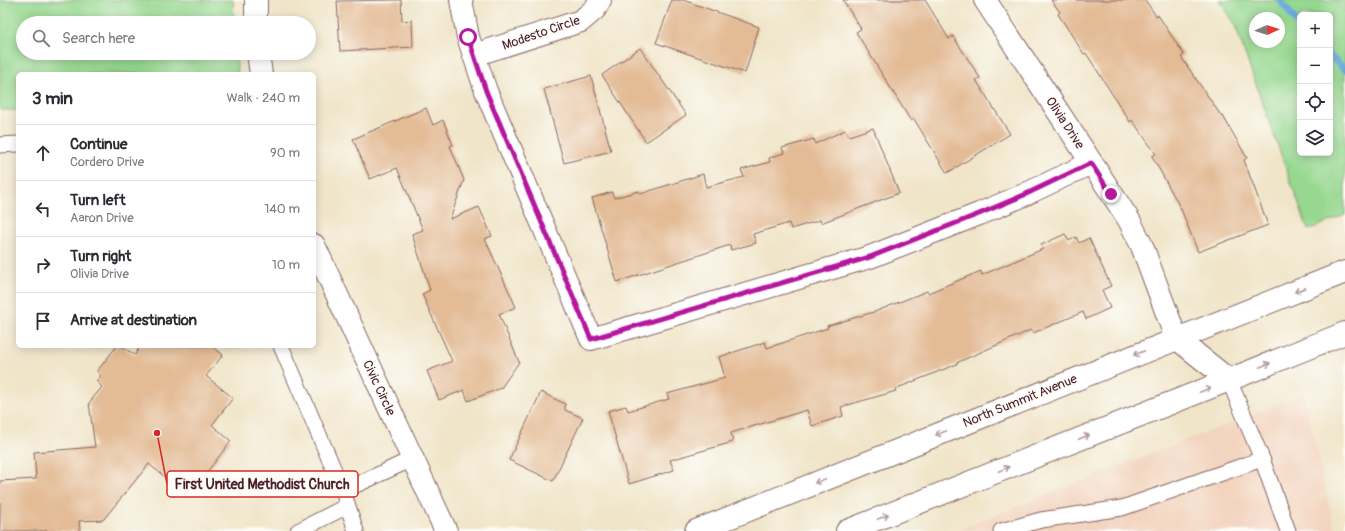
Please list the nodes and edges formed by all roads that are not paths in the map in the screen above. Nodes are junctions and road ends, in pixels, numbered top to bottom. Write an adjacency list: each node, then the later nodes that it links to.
1 (256, 0): 5 (street)
2 (461, 0): 6 (street)
3 (600, 0): 6 (street, Modesto Circle)
4 (985, 0): 11 (street, Olivia Drive)
5 (256, 16)
6 (474, 55): 11 (street)
7 (259, 60): 8 (street)
8 (261, 72)
9 (16, 144): 10 (lane)
10 (0, 145)
11 (1091, 163): 15 (street, Olivia Drive)
12 (316, 249): 18 (street, Civic Circle)
13 (1345, 272): 15 (street, North Summit Avenue, one-way to 15)
14 (1345, 333): 17 (street, one-way to 14)
15 (1176, 338): 17 (street); 25 (street, North Summit Avenue, one-way to 25)
16 (282, 348): 20 (lane)
17 (1229, 380): 19 (lane); 26 (street, one-way to 17)
18 (412, 459): 20 (lane); 24 (street, Civic Circle)
19 (1262, 459): 27 (lane); 28 (lane)
20 (343, 491): 21 (lane)
21 (348, 506): 22 (lane); 23 (lane)
22 (298, 531)
23 (356, 531)
24 (446, 531)
25 (696, 531)
26 (847, 531)
27 (1001, 531)
28 (1288, 531)

